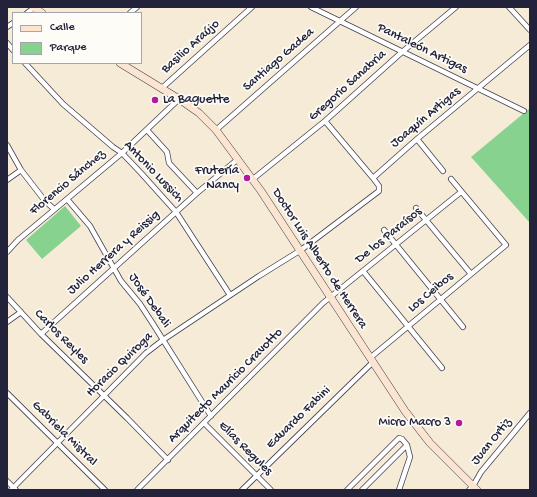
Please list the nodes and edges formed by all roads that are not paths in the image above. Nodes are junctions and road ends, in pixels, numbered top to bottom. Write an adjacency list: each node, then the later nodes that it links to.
1 (252, 7): 12 (street, Basilio Araújo)
2 (311, 7): 6 (street, Pantaleón Artigas)
3 (356, 7): 6 (street, Santiago Gadea)
4 (456, 7): 9 (street, Gregorio Sanabria)
5 (509, 7): 7 (street)
6 (339, 21): 9 (street, Pantaleón Artigas); 18 (street, Santiago Gadea)
7 (530, 30)
8 (530, 45): 13 (street, Joaquín Artigas)
9 (402, 52): 13 (street, Pantaleón Artigas); 16 (street, Gregorio Sanabria)
10 (26, 64): 21 (street, Antonio Lussich)
11 (122, 64): 12 (street, Doctor Luis Alberto de Herrera)
12 (162, 88): 14 (street, Doctor Luis Alberto de Herrera)
13 (478, 89): 15 (street, Pantaleón Artigas); 19 (street, Joaquín Artigas)
14 (179, 99): 17 (street, Florencio Sánchez); 18 (street, Doctor Luis Alberto de Herrera)
15 (524, 111)
16 (325, 121): 25 (street); 26 (street, Gregorio Sanabria)
17 (147, 130): 21 (street, Florencio Sánchez); 30 (street)
18 (216, 130): 22 (street, Doctor Luis Alberto de Herrera)
19 (417, 139): 24 (street); 25 (street, Joaquín Artigas)
20 (7, 145): 23 (street)
21 (122, 153): 31 (street, Florencio Sánchez); 34 (street, Antonio Lussich)
22 (238, 159): 26 (street, Doctor Luis Alberto de Herrera); 30 (street, Julio Herrera y Reissig)
23 (21, 170): 28 (street); 33 (street)
24 (443, 171)
25 (373, 178): 38 (street)
26 (253, 179): 38 (street, Doctor Luis Alberto de Herrera)
27 (451, 179): 29 (street)
28 (7, 180)
29 (461, 192): 35 (street, De los Paraísos); 42 (street, Los Ceibos)
30 (197, 193): 34 (street, Julio Herrera y Reissig)
31 (67, 199): 33 (street, Florencio Sánchez); 40 (street, José Debali)
32 (416, 208): 35 (street)
33 (54, 209): 39 (street, Florencio Sánchez)
34 (176, 212): 40 (street, Julio Herrera y Reissig); 43 (street, Antonio Lussich)
35 (426, 220): 37 (street, De los Paraísos); 42 (street)
36 (384, 230): 37 (street)
37 (396, 245): 41 (street, De los Paraísos); 46 (street)
38 (301, 250): 43 (street, Horacio Quiroga); 45 (street, Doctor Luis Alberto de Herrera)
39 (7, 252)
40 (113, 268): 51 (street, Julio Herrera y Reissig); 52 (street, José Debali)
41 (363, 271): 45 (street, De los Paraísos); 49 (street)
42 (471, 274): 46 (street, Los Ceibos)
43 (230, 294): 52 (street, Horacio Quiroga)
44 (7, 297): 47 (street, Carlos Reyles)
45 (331, 297): 53 (street, Doctor Luis Alberto de Herrera); 58 (street, Arquitecto Mauricio Cravotto)
46 (441, 300): 49 (street, Los Ceibos); 50 (street)
47 (21, 312): 48 (street); 51 (street, Carlos Reyles)
48 (7, 322)
49 (408, 326): 53 (street, Los Ceibos); 54 (street)
50 (463, 327)
51 (41, 334): 56 (street, Carlos Reyles)
52 (163, 340): 56 (street, Horacio Quiroga); 58 (street, José Debali)
53 (371, 360): 63 (street, Eduardo Fabini); 66 (street, Doctor Luis Alberto de Herrera)
54 (442, 368)
55 (7, 393): 60 (street, Gabriela Mistral)
56 (104, 395): 60 (street, Horacio Quiroga); 62 (street, Carlos Reyles)
57 (530, 413): 66 (street, Juan Ortiz)
58 (211, 416): 59 (street, Arquitecto Mauricio Cravotto)
59 (204, 423): 62 (street, Arquitecto Mauricio Cravotto); 63 (street, Elías Regules)
60 (57, 443): 65 (street, Horacio Quiroga); 67 (street, Gabriela Mistral)
61 (407, 445): 71 (street); 72 (street); 73 (street)
62 (168, 460): 68 (street, Arquitecto Mauricio Cravotto)
63 (256, 475): 69 (street, Eduardo Fabini); 70 (street, Elías Regules)
64 (7, 481): 65 (street)
65 (14, 489)
66 (473, 489)
67 (105, 490)
68 (137, 490)
69 (242, 490)
70 (271, 490)
71 (347, 490)
72 (362, 490)
73 (399, 490)

